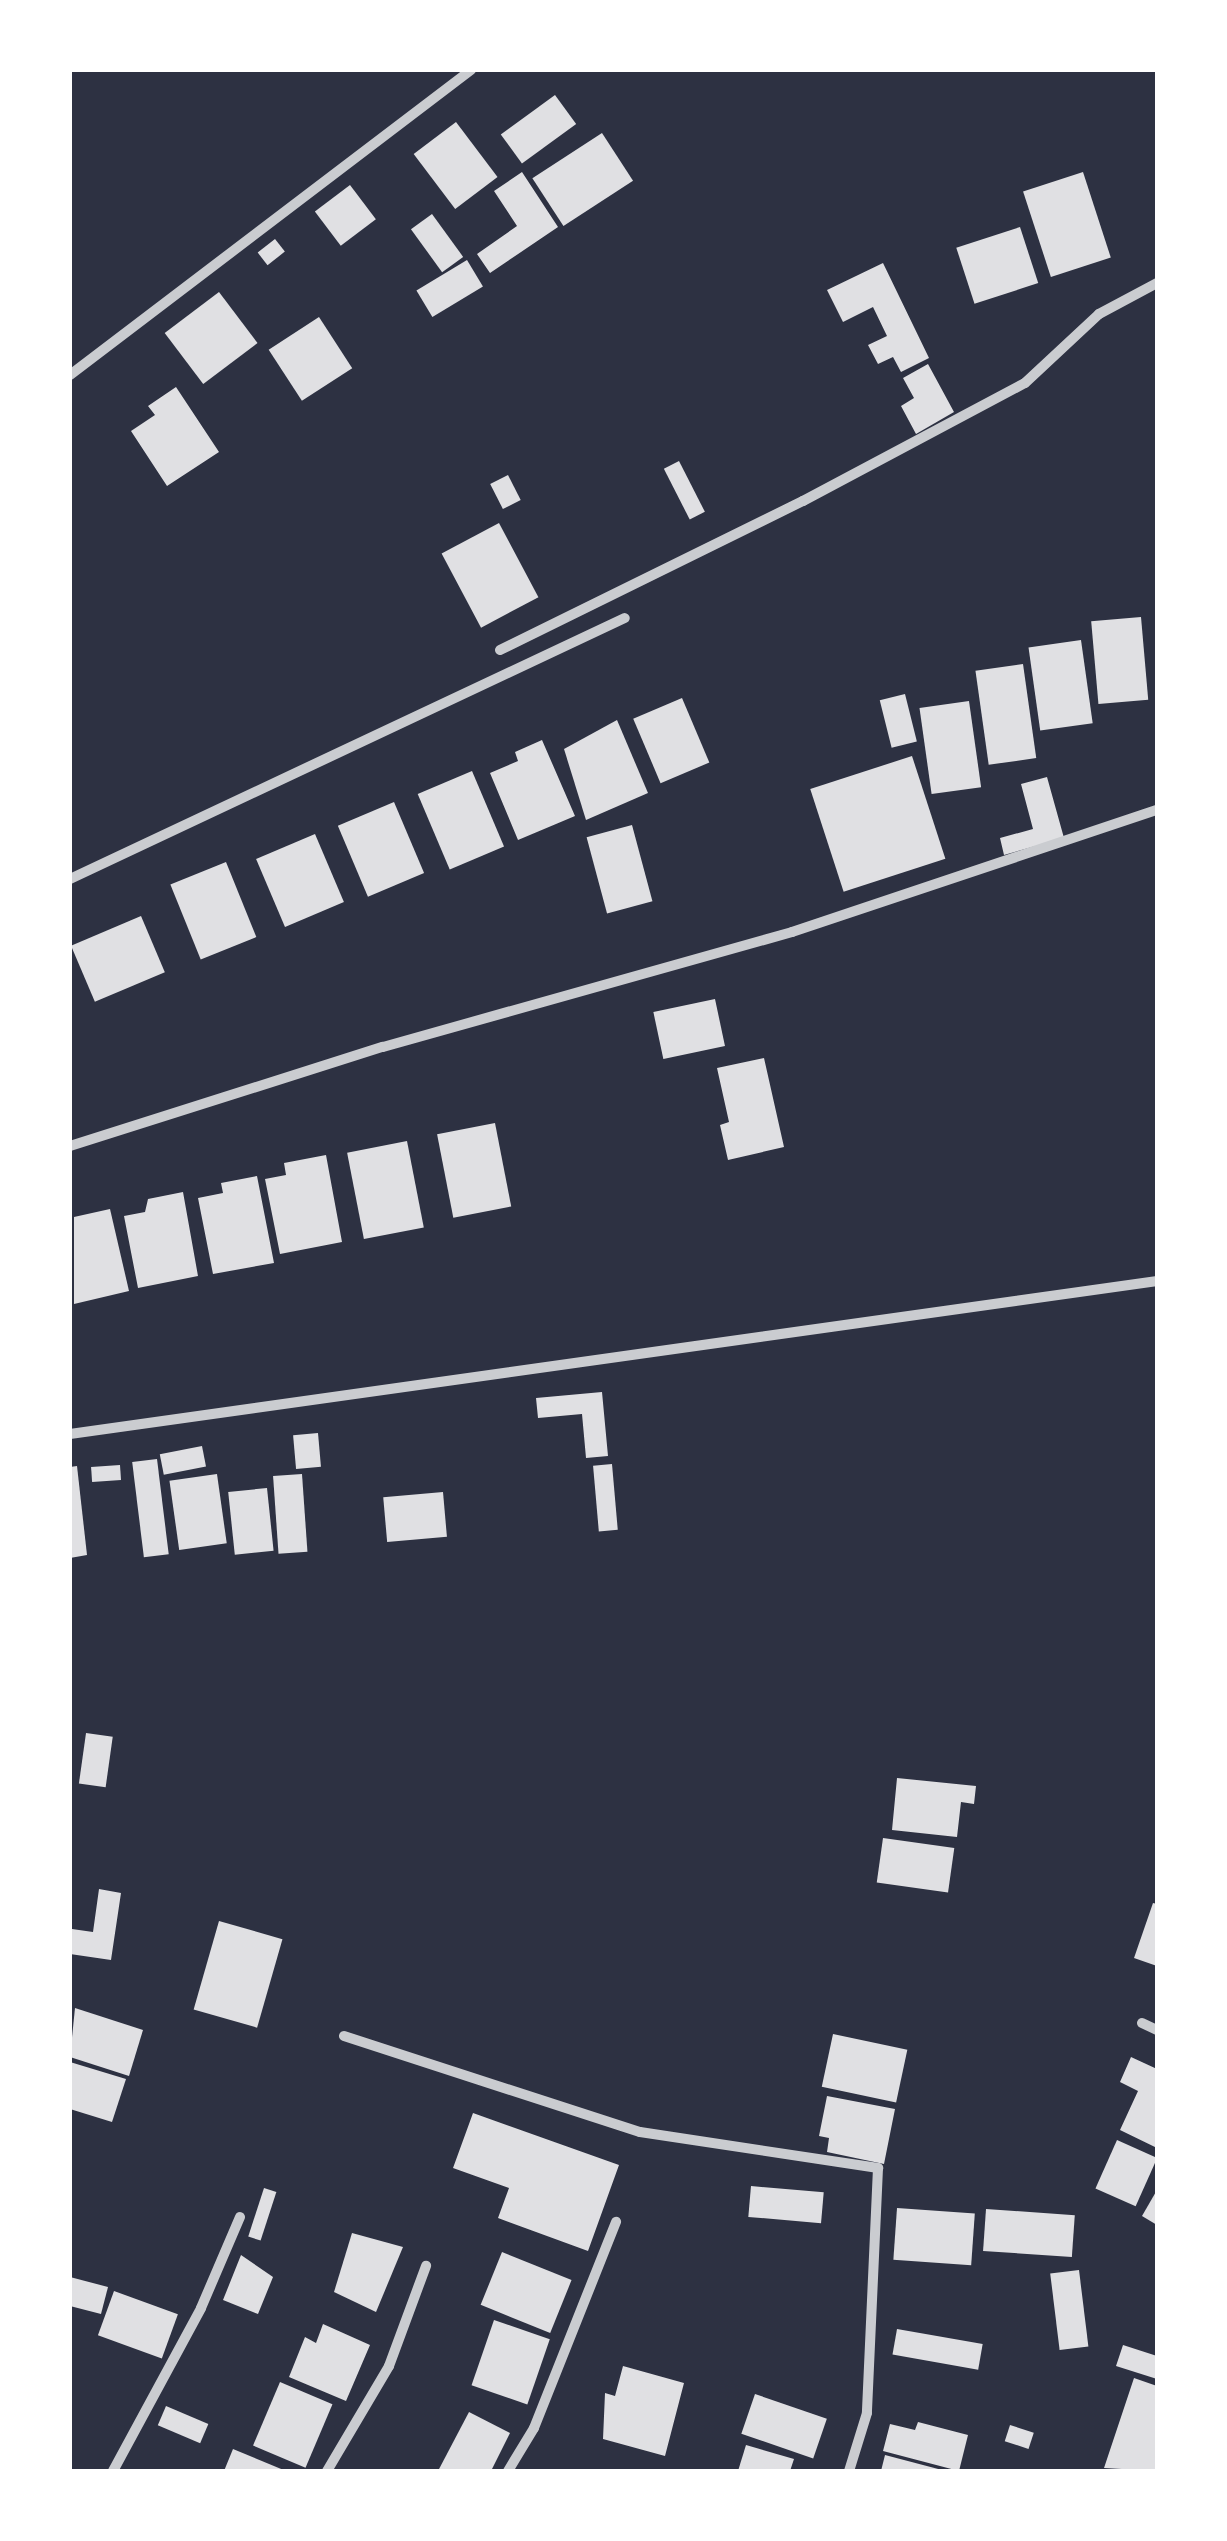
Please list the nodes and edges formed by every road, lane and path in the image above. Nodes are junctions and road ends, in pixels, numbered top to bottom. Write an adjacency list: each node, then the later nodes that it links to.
1 (471, 70): 3 (street)
2 (1157, 284): 5 (street)
3 (70, 375)
4 (625, 618): 7 (street)
5 (500, 650)
6 (1157, 810): 8 (street)
7 (70, 879)
8 (70, 1146)
9 (1157, 1280): 10 (street)
10 (70, 1434)
11 (1142, 2023): 12 (street)
12 (1157, 2030)
13 (344, 2036): 20 (street)
14 (240, 2217): 17 (street)
15 (616, 2222): 19 (street)
16 (426, 2266): 18 (street)
17 (112, 2471)
18 (327, 2471)
19 (508, 2471)
20 (848, 2471)

